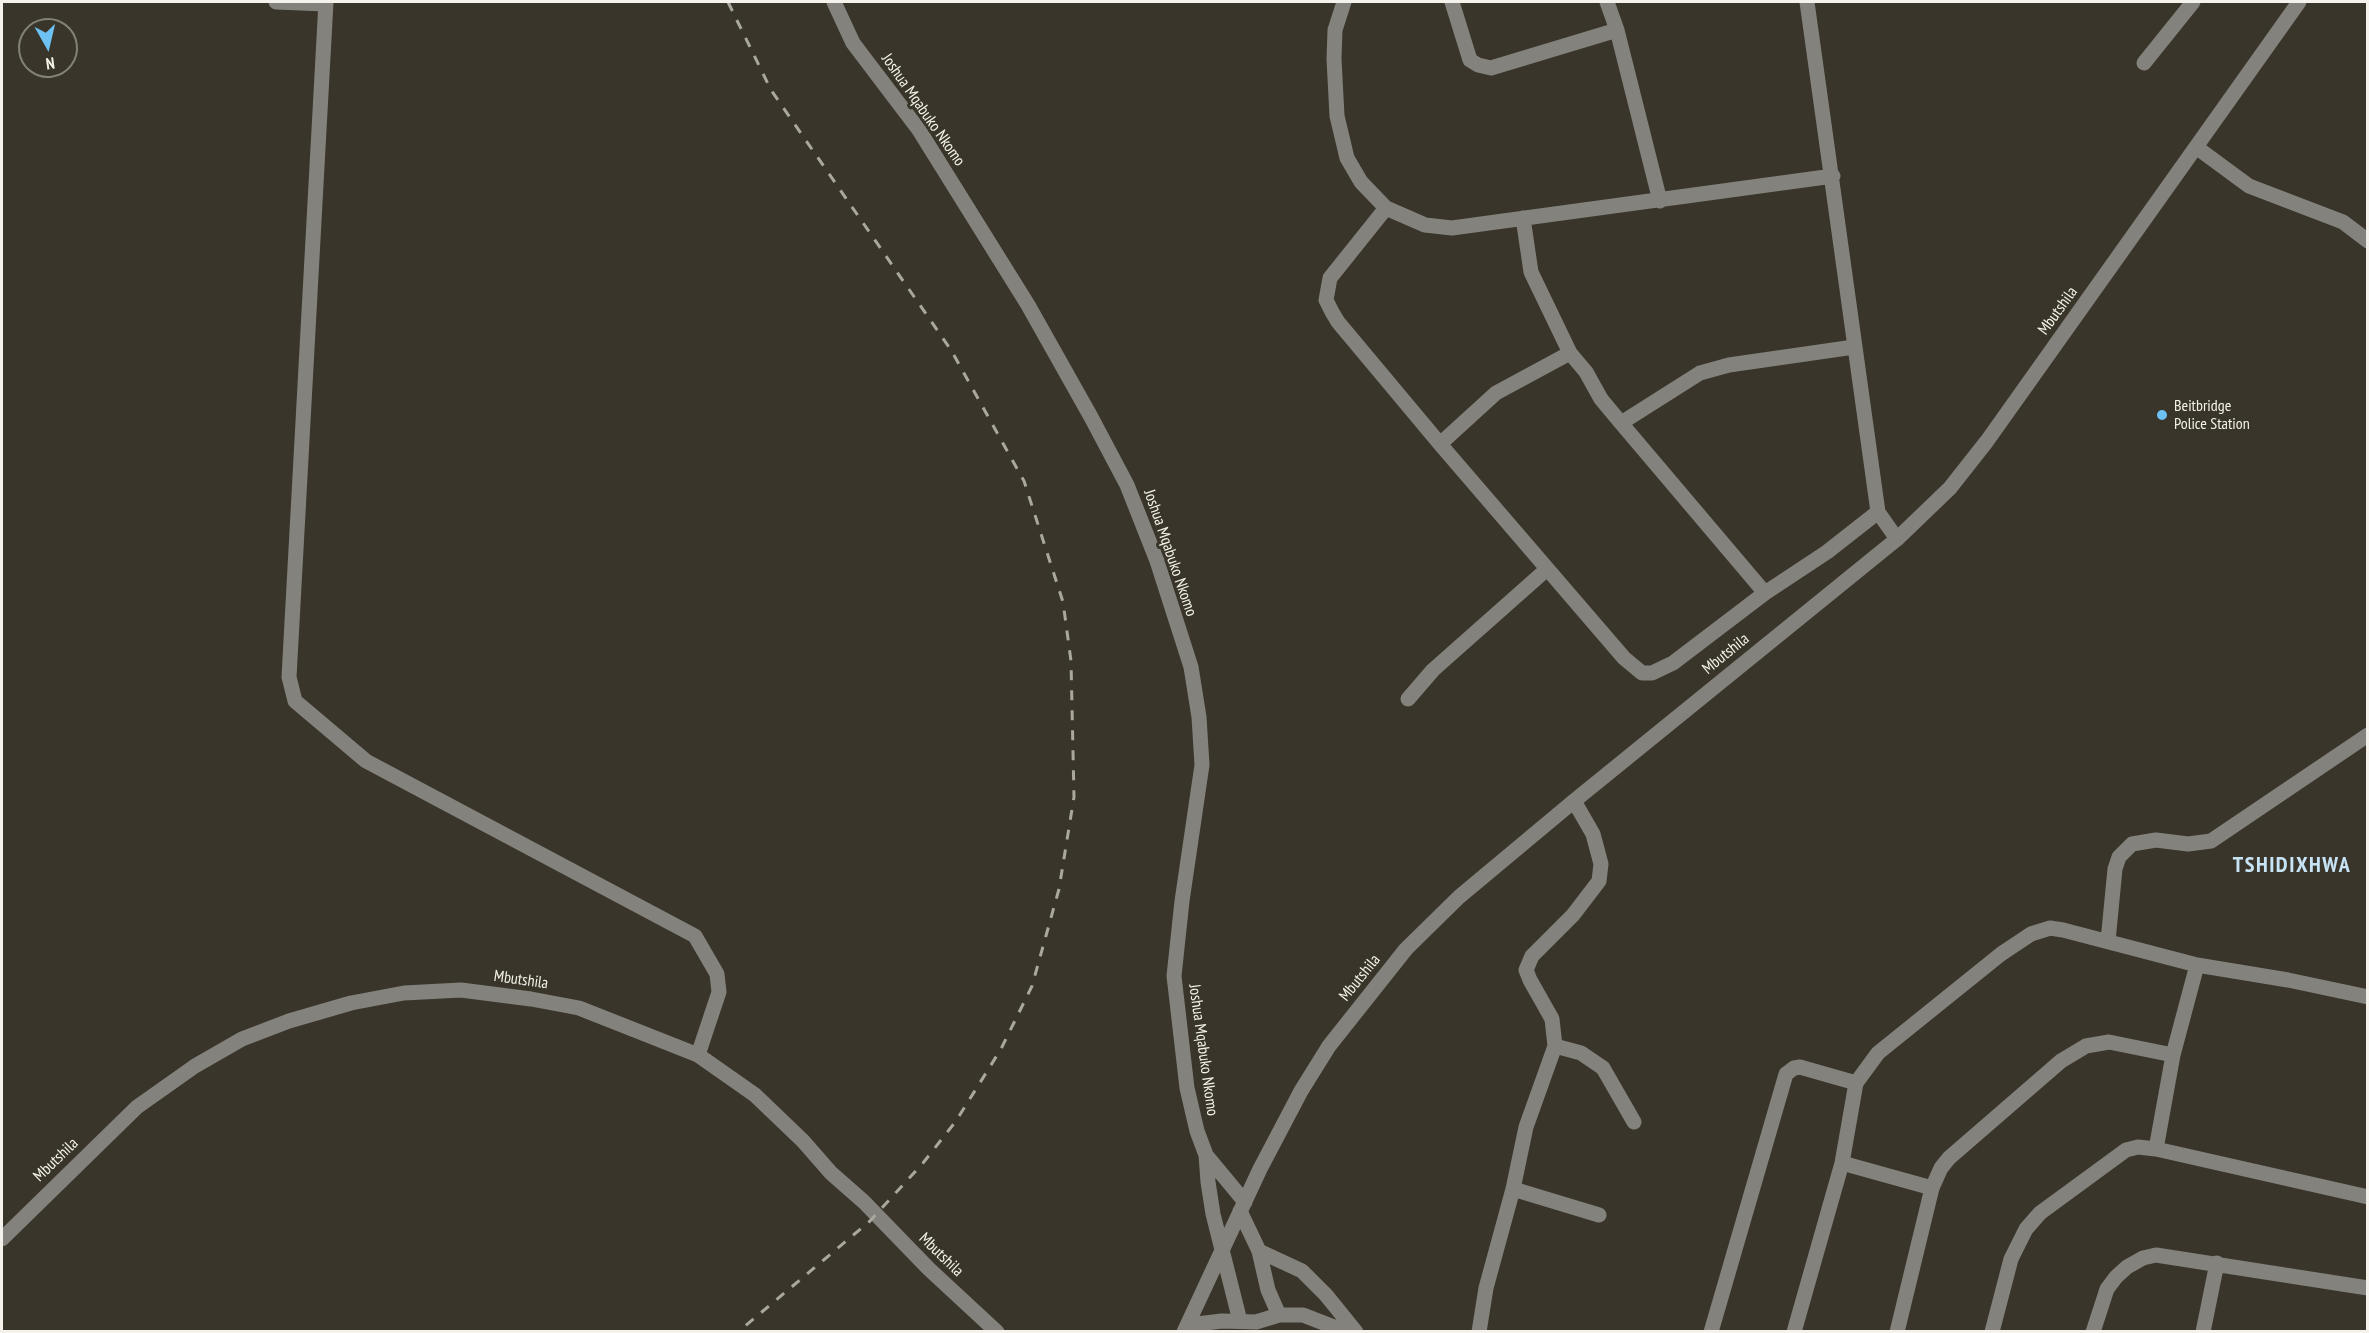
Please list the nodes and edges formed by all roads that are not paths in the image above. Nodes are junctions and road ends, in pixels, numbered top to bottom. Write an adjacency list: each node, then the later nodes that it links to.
1 (276, 2): 8 (street)
2 (834, 2): 38 (street, Joshua Mqabuko Nkomo)
3 (1344, 2): 15 (street)
4 (1452, 2): 10 (street)
5 (1607, 2): 10 (street)
6 (1807, 2): 13 (street)
7 (2299, 2): 12 (street, Mbutshila)
8 (325, 3): 33 (street)
9 (2186, 5): 11 (street)
10 (1617, 30): 14 (street)
11 (2144, 63)
12 (2196, 147): 17 (street); 23 (street, Mbutshila)
13 (1833, 176): 14 (street); 18 (street)
14 (1660, 201): 16 (street)
15 (1386, 208): 16 (street); 21 (street)
16 (1522, 218): 19 (street)
17 (2367, 241)
18 (1854, 347): 20 (street); 22 (street)
19 (1570, 353): 20 (street); 21 (street)
20 (1621, 423): 25 (street)
21 (1440, 444): 24 (street)
22 (1878, 512): 23 (street); 25 (street)
23 (1897, 539): 28 (street, Mbutshila)
24 (1547, 569): 25 (street); 26 (street)
25 (1764, 593)
26 (1408, 699)
27 (2367, 735): 29 (street)
28 (1574, 801): 32 (street); 43 (street, Mbutshila)
29 (2108, 941): 30 (street); 35 (street)
30 (2197, 965): 31 (street); 34 (street)
31 (2367, 998)
32 (1555, 1046): 36 (street); 41 (street)
33 (698, 1054): 45 (street, Mbutshila); 54 (street, Mbutshila)
34 (2174, 1055): 37 (street); 40 (street)
35 (1856, 1083): 39 (street); 58 (street)
36 (1634, 1122)
37 (2156, 1149): 42 (street); 61 (street)
38 (1206, 1155): 43 (street); 46 (street)
39 (1842, 1163): 40 (street); 59 (street)
40 (1932, 1188): 60 (street)
41 (1513, 1189): 44 (street); 57 (street)
42 (2367, 1197)
43 (1243, 1206): 46 (street, Mbutshila); 47 (street)
44 (1599, 1215)
45 (2, 1239)
46 (1222, 1250): 51 (street); 53 (street, Mbutshila)
47 (1259, 1251): 50 (street); 56 (street)
48 (2217, 1263): 49 (street); 62 (street); 63 (street)
49 (2367, 1288)
50 (1279, 1315): 52 (street); 55 (street)
51 (1240, 1321): 52 (street); 53 (street)
52 (1254, 1327)
53 (1186, 1328)
54 (997, 1332)
55 (1347, 1332)
56 (1356, 1332)
57 (1479, 1332)
58 (1711, 1332)
59 (1794, 1332)
60 (1897, 1332)
61 (1992, 1332)
62 (2093, 1332)
63 (2203, 1332)

